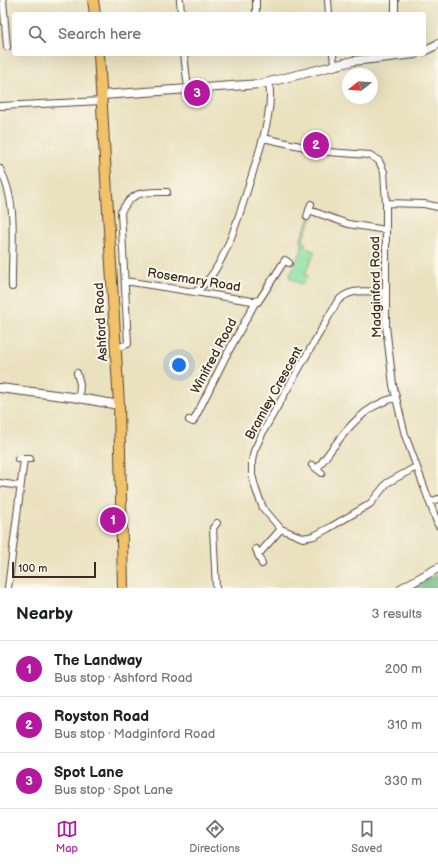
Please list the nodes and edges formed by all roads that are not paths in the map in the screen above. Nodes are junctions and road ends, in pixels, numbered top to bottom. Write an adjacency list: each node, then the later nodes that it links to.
1 (3, 0): 7 (street)
2 (93, 0): 8 (main road)
3 (180, 0): 9 (street)
4 (256, 0): 10 (street)
5 (328, 0): 11 (street)
6 (395, 0): 12 (street)
7 (1, 8): 14 (street)
8 (95, 12)
9 (181, 12)
10 (256, 12)
11 (329, 12)
12 (395, 12)
13 (438, 44): 15 (street)
14 (7, 47)
15 (426, 50)
16 (99, 56): 23 (main road, Ashford Road)
17 (184, 56): 22 (street)
18 (333, 56): 20 (street)
19 (393, 56): 20 (street)
20 (334, 66): 21 (street)
21 (269, 83): 22 (street); 25 (street)
22 (188, 89): 23 (street)
23 (102, 98): 24 (street); 30 (main road, Ashford Road)
24 (0, 106)
25 (263, 138): 28 (street, Madginford Road); 37 (street)
26 (0, 169): 36 (street)
27 (167, 192): 31 (street)
28 (386, 203): 29 (street); 33 (street, Madginford Road)
29 (438, 207)
30 (108, 210): 31 (street); 40 (main road, Ashford Road)
31 (121, 212): 35 (street)
32 (307, 217): 33 (street)
33 (386, 230): 38 (street, Madginford Road)
34 (289, 263): 39 (street, Winifred Road)
35 (126, 281): 37 (street, Rosemary Road); 40 (street)
36 (12, 287)
37 (195, 292): 39 (street, Rosemary Road)
38 (385, 292): 44 (street, Madginford Road); 56 (street, Bramley Crescent)
39 (257, 302): 46 (street, Winifred Road)
40 (116, 348): 45 (main road, Ashford Road)
41 (77, 373): 43 (street)
42 (0, 388): 43 (street)
43 (79, 398): 45 (street)
44 (395, 398): 48 (street, Madginford Road); 49 (street)
45 (119, 405): 60 (main road, Ashford Road)
46 (191, 421)
47 (24, 459): 51 (street)
48 (416, 467): 53 (street, Madginford Road); 56 (street, Bramley Crescent)
49 (317, 469)
50 (0, 483): 51 (street)
51 (20, 486): 59 (street)
52 (438, 499): 53 (street)
53 (430, 502): 55 (street, Madginford Road)
54 (217, 522): 61 (street)
55 (438, 525)
56 (280, 529): 57 (street)
57 (262, 564)
58 (438, 568): 62 (street)
59 (8, 588)
60 (123, 588)
61 (216, 588)
62 (402, 588)

